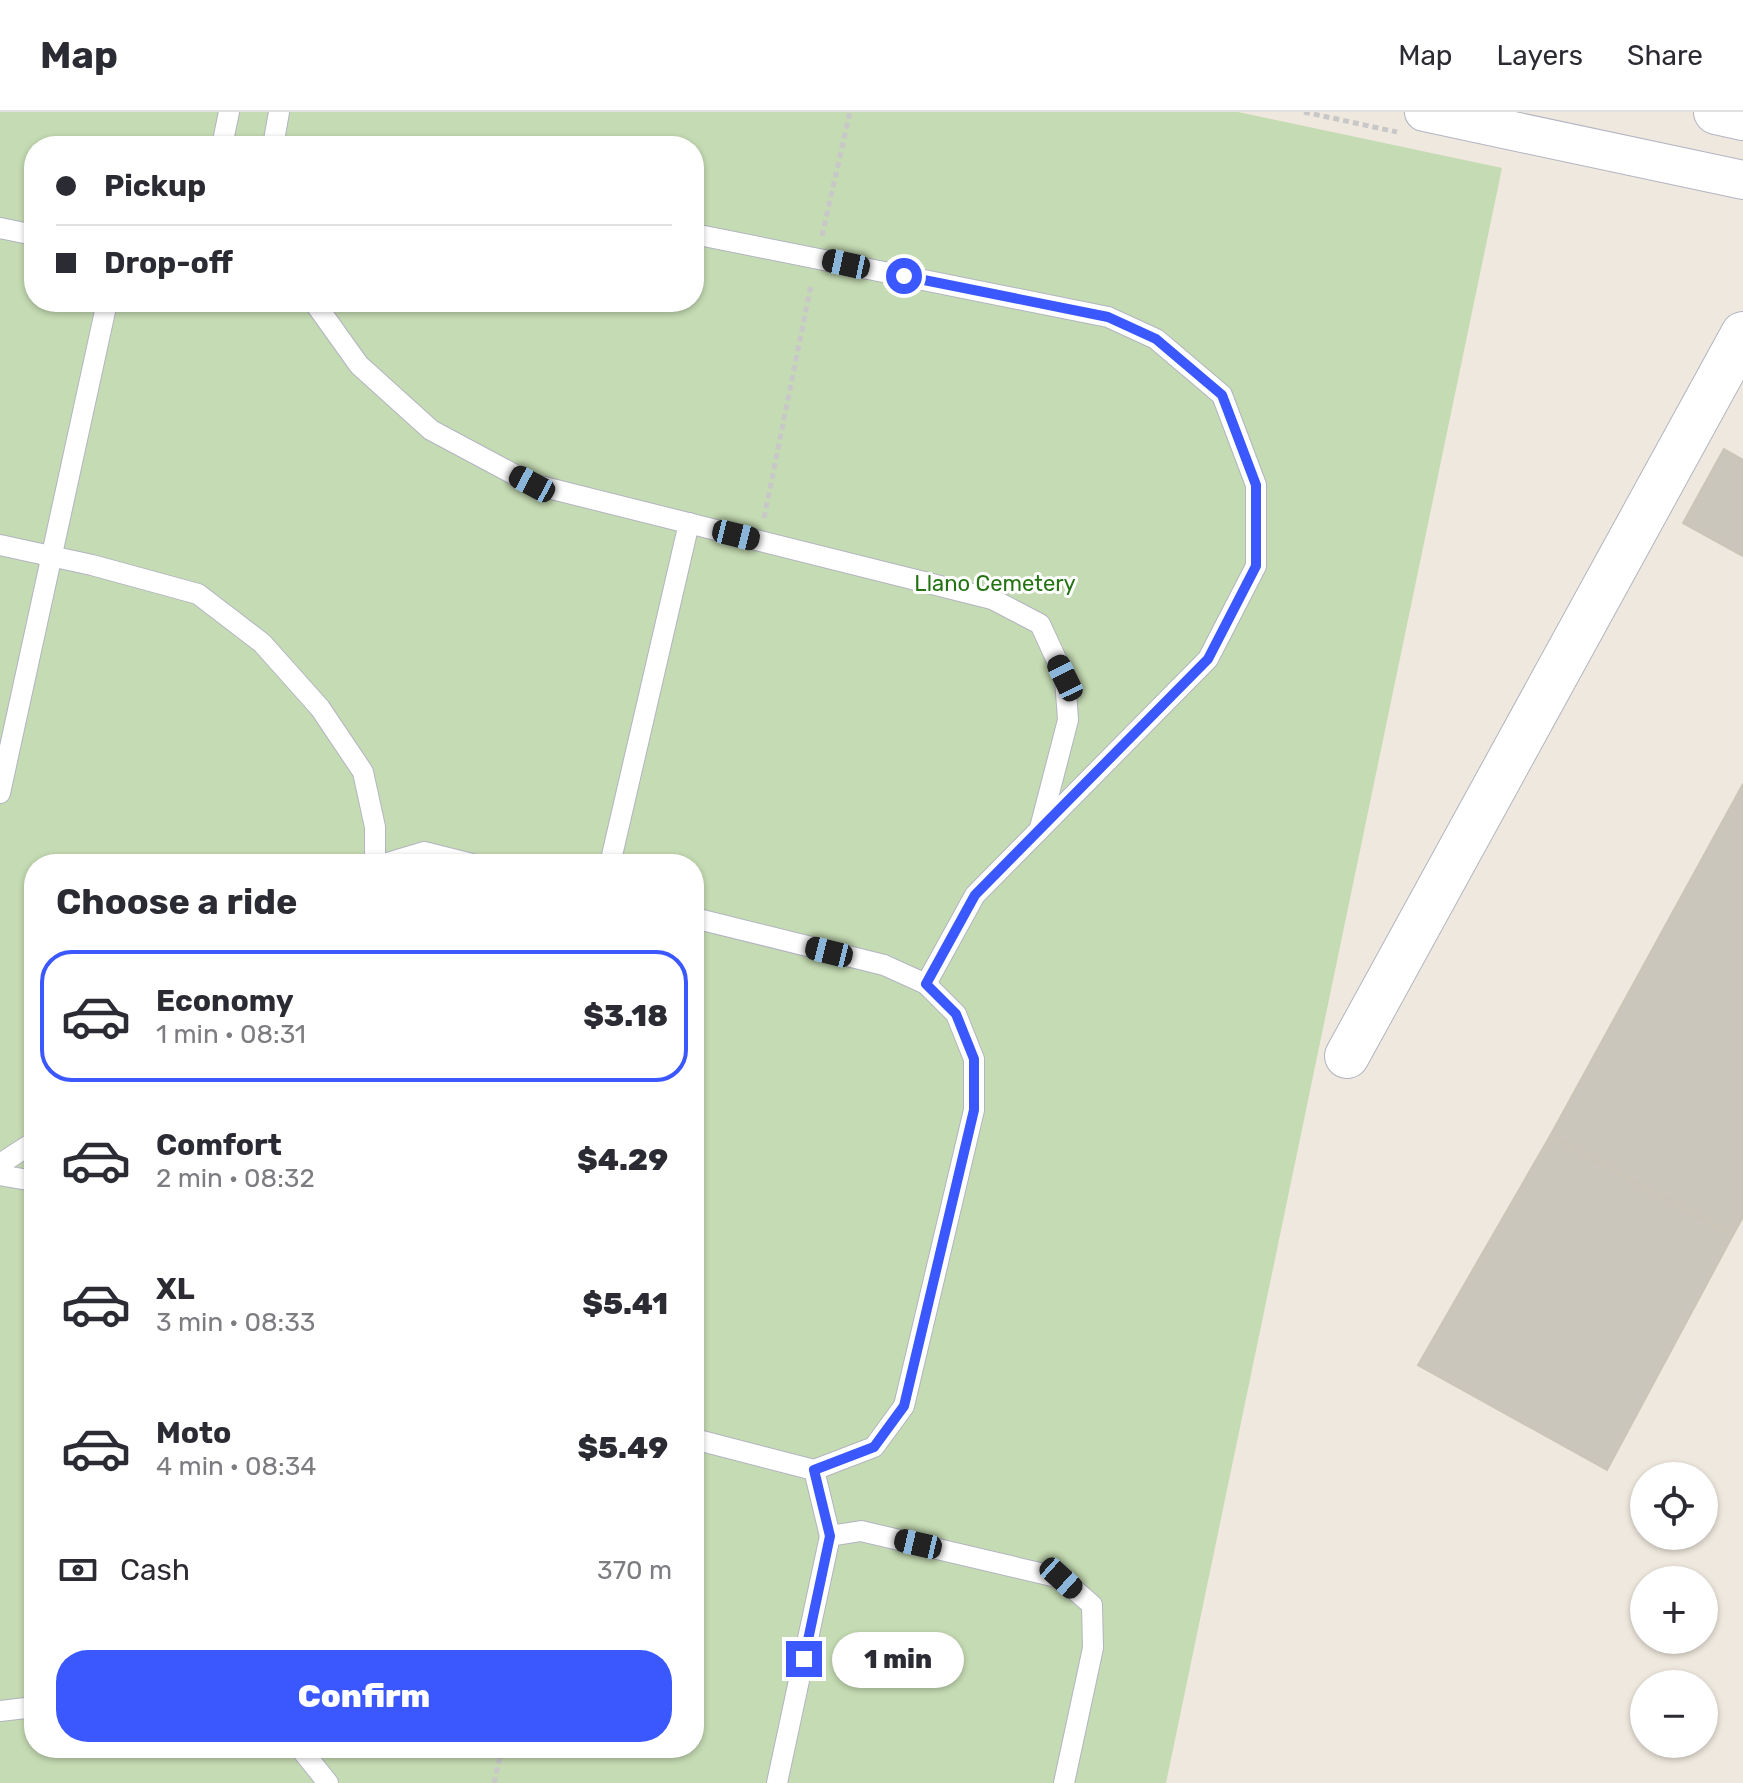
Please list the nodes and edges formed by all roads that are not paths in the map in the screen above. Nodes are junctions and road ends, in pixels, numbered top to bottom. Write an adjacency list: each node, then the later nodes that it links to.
1 (229, 112): 4 (lane)
2 (279, 112): 5 (lane)
3 (1424, 112): 6 (street)
4 (224, 136)
5 (275, 136)
6 (1743, 180)
7 (0, 228): 8 (lane)
8 (24, 233)
9 (704, 236): 17 (lane)
10 (105, 312): 15 (lane)
11 (321, 312): 13 (lane)
12 (1743, 334): 22 (street)
13 (689, 523): 17 (lane); 19 (lane)
14 (0, 545): 15 (lane)
15 (51, 556): 16 (lane); 18 (lane)
16 (0, 793)
17 (1040, 828): 21 (lane)
18 (375, 854)
19 (612, 854)
20 (704, 920): 21 (lane)
21 (926, 984): 28 (lane)
22 (1347, 1056)
23 (24, 1148): 24 (lane)
24 (0, 1164)
25 (0, 1175): 26 (lane)
26 (24, 1179)
27 (704, 1442): 28 (lane)
28 (814, 1470): 29 (lane)
29 (830, 1536): 34 (lane); 35 (lane)
30 (24, 1708): 31 (lane)
31 (0, 1711)
32 (308, 1758): 33 (lane)
33 (328, 1783)
34 (777, 1783)
35 (1064, 1783)

